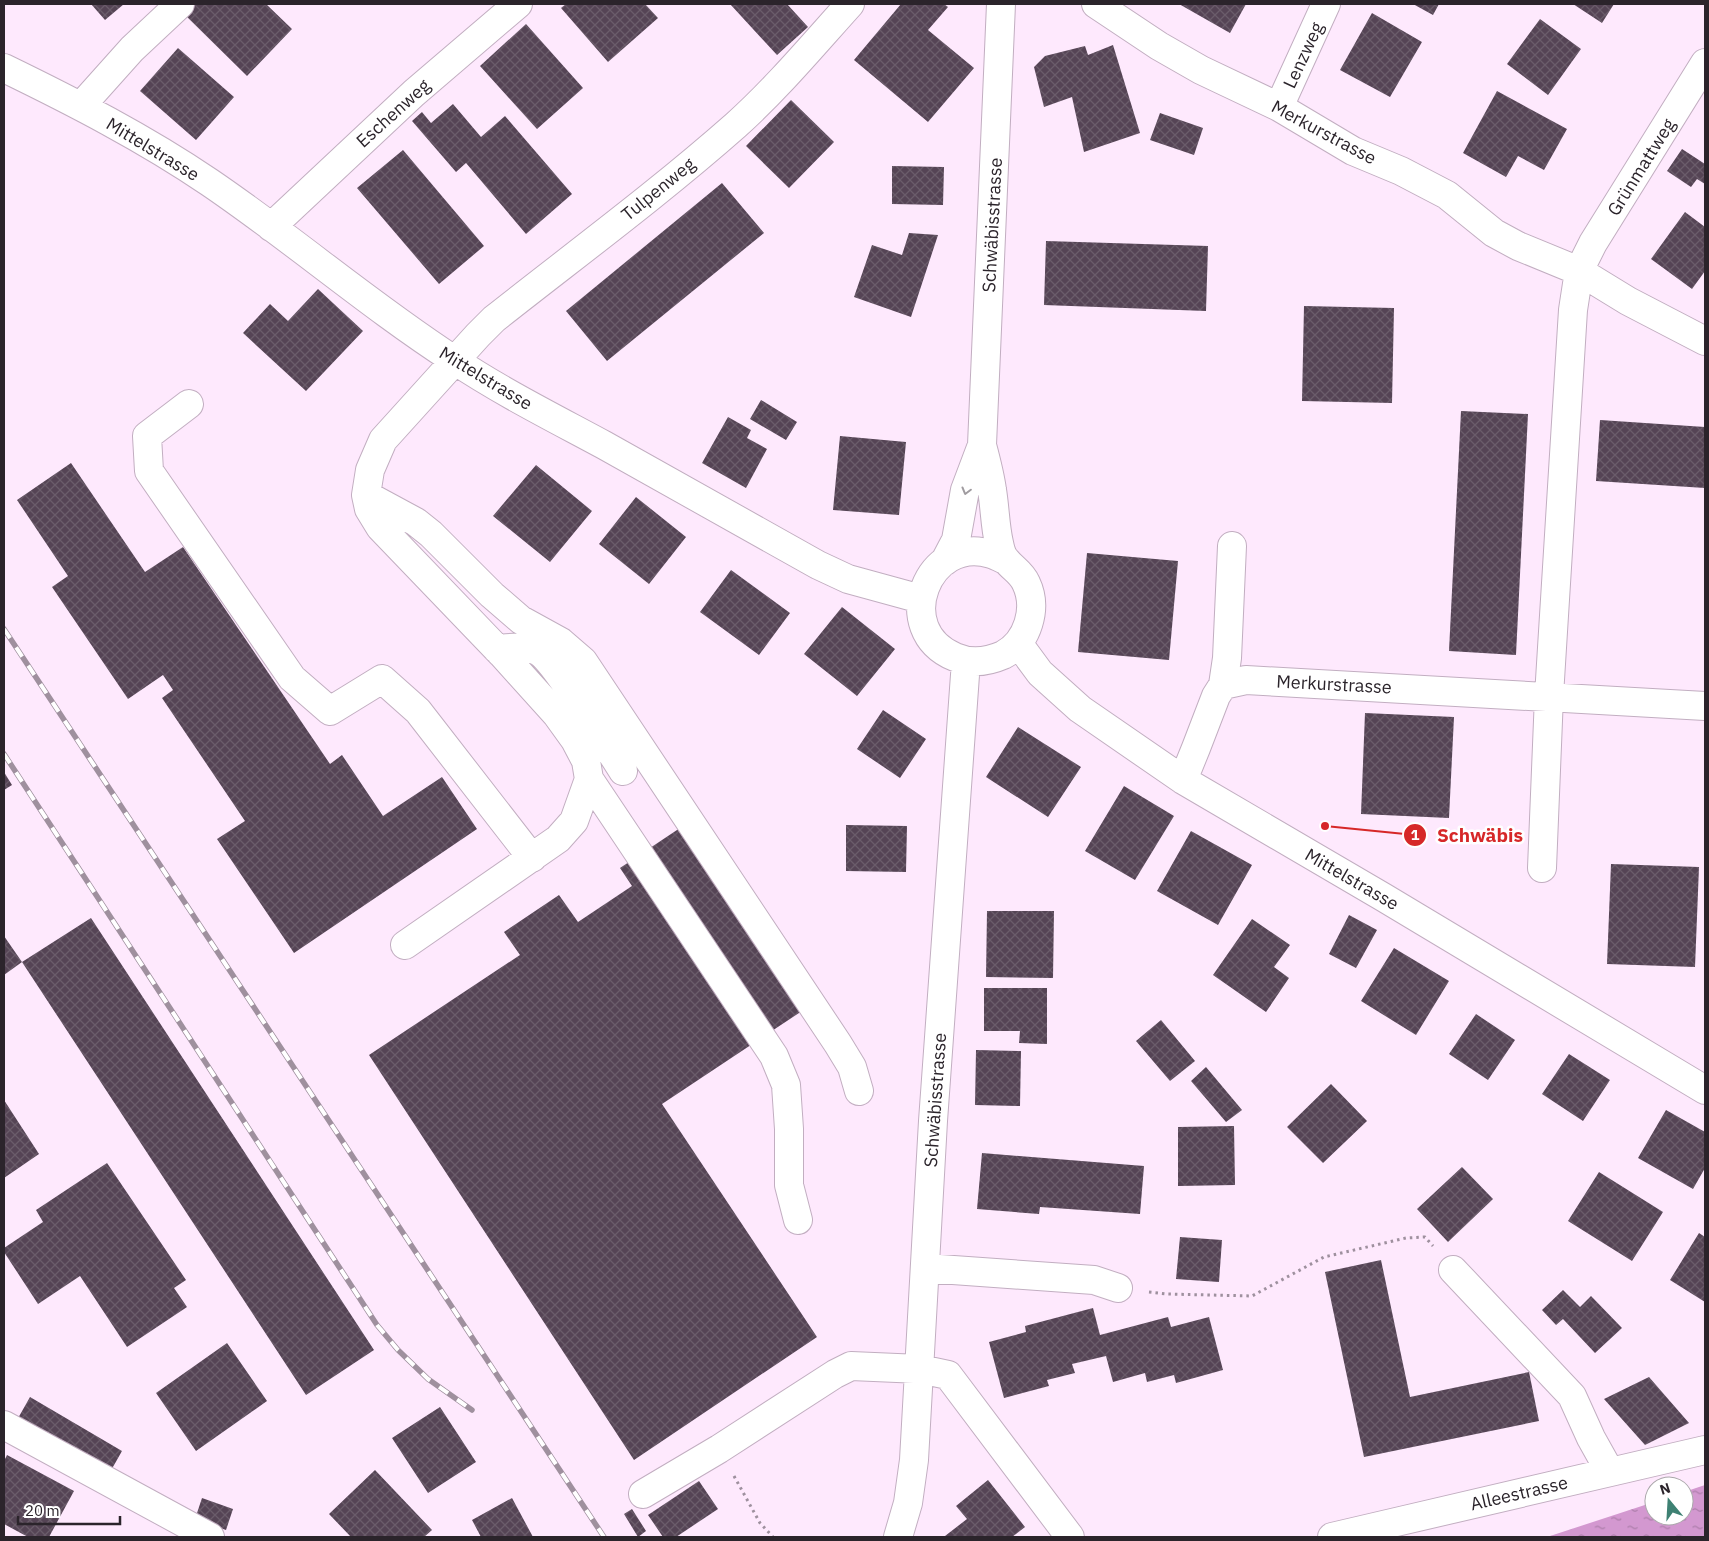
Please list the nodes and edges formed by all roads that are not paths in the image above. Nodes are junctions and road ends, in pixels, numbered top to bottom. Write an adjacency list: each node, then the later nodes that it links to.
1 (180, 4): 9 (street)
2 (518, 4): 11 (street, Eschenweg)
3 (850, 4): 14 (street, Tulpenweg)
4 (1001, 4): 16 (street, Schwäbisstrasse)
5 (1096, 4): 10 (street, Merkurstrasse)
6 (1326, 4): 10 (street, Lenzweg)
7 (1705, 64): 12 (street, Grünmattweg)
8 (4, 68): 9 (street, Mittelstrasse)
9 (80, 106): 11 (street, Mittelstrasse)
10 (1279, 107): 12 (street, Merkurstrasse)
11 (271, 227): 14 (street, Mittelstrasse)
12 (1579, 271): 13 (street, Merkurstrasse); 26 (street)
13 (1705, 341)
14 (454, 361): 17 (street, Tulpenweg); 21 (street, Mittelstrasse)
15 (189, 404): 31 (street)
16 (982, 446): 19 (street, Schwäbisstrasse); 20 (street, Schwäbisstrasse, one-way to 20)
17 (366, 495): 23 (street); 35 (street)
18 (1232, 546): 25 (street)
19 (1005, 560): 20 (street); 22 (street)
20 (946, 561): 21 (street)
21 (921, 599): 24 (street)
22 (1018, 643): 24 (street); 30 (street, Mittelstrasse)
23 (497, 648): 28 (street); 29 (street)
24 (966, 662): 37 (street, Schwäbisstrasse)
25 (1223, 686): 26 (street, Merkurstrasse); 30 (street)
26 (1549, 696): 27 (street, Merkurstrasse); 32 (street)
27 (1705, 706)
28 (623, 771)
29 (589, 779): 31 (street); 36 (street)
30 (1183, 780): 34 (street, Mittelstrasse)
31 (532, 858): 33 (street)
32 (1542, 868)
33 (405, 945)
34 (1705, 1090)
35 (859, 1091)
36 (798, 1220)
37 (926, 1268): 39 (street); 40 (street, Schwäbisstrasse)
38 (1453, 1270): 43 (street)
39 (1118, 1288)
40 (920, 1369): 44 (street); 46 (street, Schwäbisstrasse); 47 (street)
41 (4, 1424): 45 (street)
42 (1705, 1450): 43 (street, Alleestrasse)
43 (1610, 1472): 48 (street, Alleestrasse)
44 (644, 1494)
45 (210, 1537)
46 (898, 1537)
47 (1070, 1537)
48 (1332, 1537)

